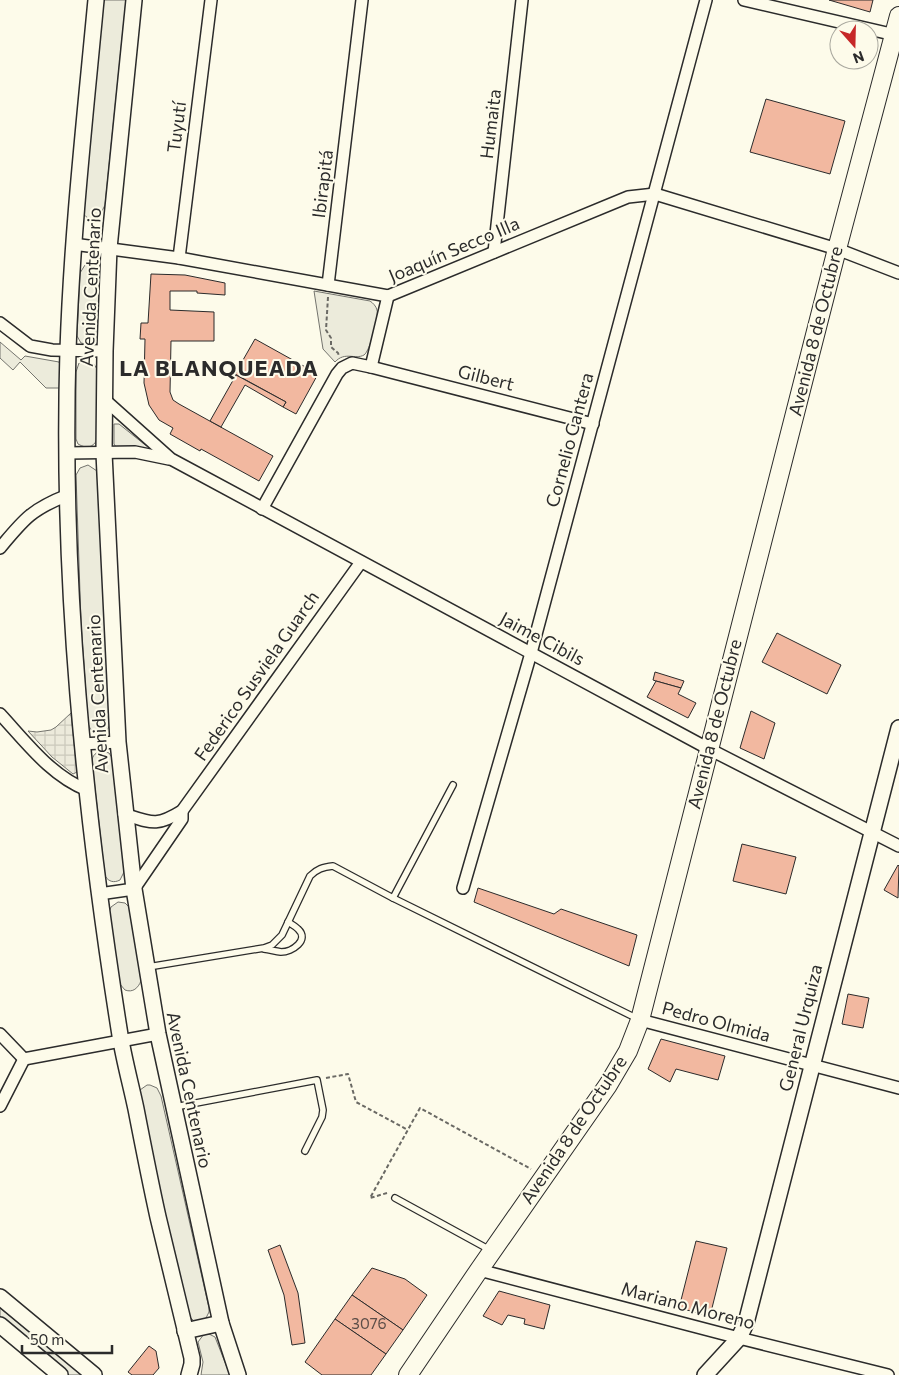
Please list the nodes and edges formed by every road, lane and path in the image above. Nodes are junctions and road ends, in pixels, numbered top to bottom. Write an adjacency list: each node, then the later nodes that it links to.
1 (96, 0): 11 (street, Avenida Centenario)
2 (134, 0): 12 (street, Avenida Centenario)
3 (211, 0): 15 (street, Tuyutí)
4 (362, 0): 17 (street, Ibirapitá)
5 (522, 0): 14 (street, Humaita)
6 (706, 0): 10 (street, Cornelio Cantera)
7 (744, 0): 9 (street)
8 (899, 16): 9 (main road, Avenida 8 de Octubre)
9 (896, 36): 13 (main road, Avenida 8 de Octubre)
10 (655, 194): 13 (street, Joaquín Secco Illa); 14 (street, Joaquín Secco Illa); 25 (street, Cornelio Cantera)
11 (73, 244): 12 (street, Joaquín Secco Illa); 20 (street, Avenida Centenario)
12 (109, 248): 15 (street, Joaquín Secco Illa); 21 (street, Avenida Centenario)
13 (837, 248): 16 (street, Joaquín Secco Illa); 38 (main road, Avenida 8 de Octubre)
14 (494, 252): 18 (street, Joaquín Secco Illa)
15 (179, 258): 17 (street, Joaquín Secco Illa)
16 (899, 273)
17 (328, 285): 18 (street, Joaquín Secco Illa); 23 (path)
18 (388, 296): 22 (street)
19 (0, 323): 20 (street)
20 (68, 350): 21 (street); 26 (street, Avenida Centenario)
21 (105, 351): 24 (street, Avenida Centenario)
22 (371, 367): 23 (street); 25 (street, Gilbert)
23 (342, 368): 30 (street)
24 (105, 400): 27 (street, Avenida Centenario); 28 (street, Jaime Cibils)
25 (593, 424): 33 (street, Cornelio Cantera)
26 (67, 453): 27 (street, Jaime Cibils); 29 (street, Avenida Centenario)
27 (104, 453): 28 (street, Jaime Cibils); 36 (street, Avenida Centenario)
28 (171, 459): 30 (street, Jaime Cibils)
29 (68, 495): 31 (street); 37 (street, Avenida Centenario)
30 (262, 509): 32 (street, Jaime Cibils)
31 (0, 548)
32 (361, 562): 33 (street, Jaime Cibils); 41 (street, Federico Susviela Guarch)
33 (531, 653): 38 (street, Jaime Cibils); 45 (street, Cornelio Cantera)
34 (0, 714): 40 (street)
35 (899, 728): 43 (street, General Urquiza)
36 (118, 742): 37 (street); 42 (street, Avenida Centenario)
37 (82, 744): 40 (street, Avenida Centenario)
38 (709, 749): 43 (street, Jaime Cibils); 52 (main road, Avenida 8 de Octubre)
39 (453, 784): 48 (lane)
40 (87, 790): 47 (street, Avenida Centenario)
41 (182, 811): 42 (street, Federico Susviela Guarch); 46 (street, Federico Susviela Guarch)
42 (124, 814): 46 (street, Avenida Centenario)
43 (871, 831): 44 (street, Jaime Cibils); 57 (street, General Urquiza)
44 (899, 846)
45 (463, 888)
46 (134, 889): 47 (street); 51 (street, Avenida Centenario)
47 (99, 894): 55 (street, Avenida Centenario)
48 (393, 898): 49 (lane); 52 (lane)
49 (288, 922): 50 (lane); 50 (lane)
50 (262, 948): 51 (lane)
51 (146, 968): 54 (street, Avenida Centenario)
52 (640, 1020): 57 (street, Pedro Olmida); 64 (main road, Avenida 8 de Octubre)
53 (0, 1034): 56 (street)
54 (158, 1034): 55 (street); 61 (street, Avenida Centenario)
55 (121, 1040): 56 (street); 71 (street, Avenida Centenario)
56 (24, 1059): 60 (street)
57 (811, 1065): 59 (street, Pedro Olmida); 72 (street, General Urquiza)
58 (317, 1080): 61 (lane); 62 (path); 63 (lane)
59 (899, 1088)
60 (0, 1106)
61 (173, 1108): 69 (street, Avenida Centenario)
62 (408, 1130): 64 (path); 65 (path)
63 (305, 1150)
64 (544, 1176): 66 (main road, Avenida 8 de Octubre)
65 (395, 1198): 66 (lane)
66 (492, 1251): 67 (main road, Avenida 8 de Octubre)
67 (478, 1270): 72 (street, Mariano Moreno); 78 (main road, Avenida 8 de Octubre)
68 (0, 1297): 75 (street)
69 (221, 1324): 71 (street); 77 (street, Avenida Centenario)
70 (0, 1325): 74 (street)
71 (185, 1331): 76 (street, Avenida Centenario)
72 (739, 1338): 73 (street); 79 (street, Mariano Moreno)
73 (711, 1373)
74 (60, 1375)
75 (94, 1375)
76 (189, 1375)
77 (238, 1375)
78 (408, 1375)
79 (888, 1375)

